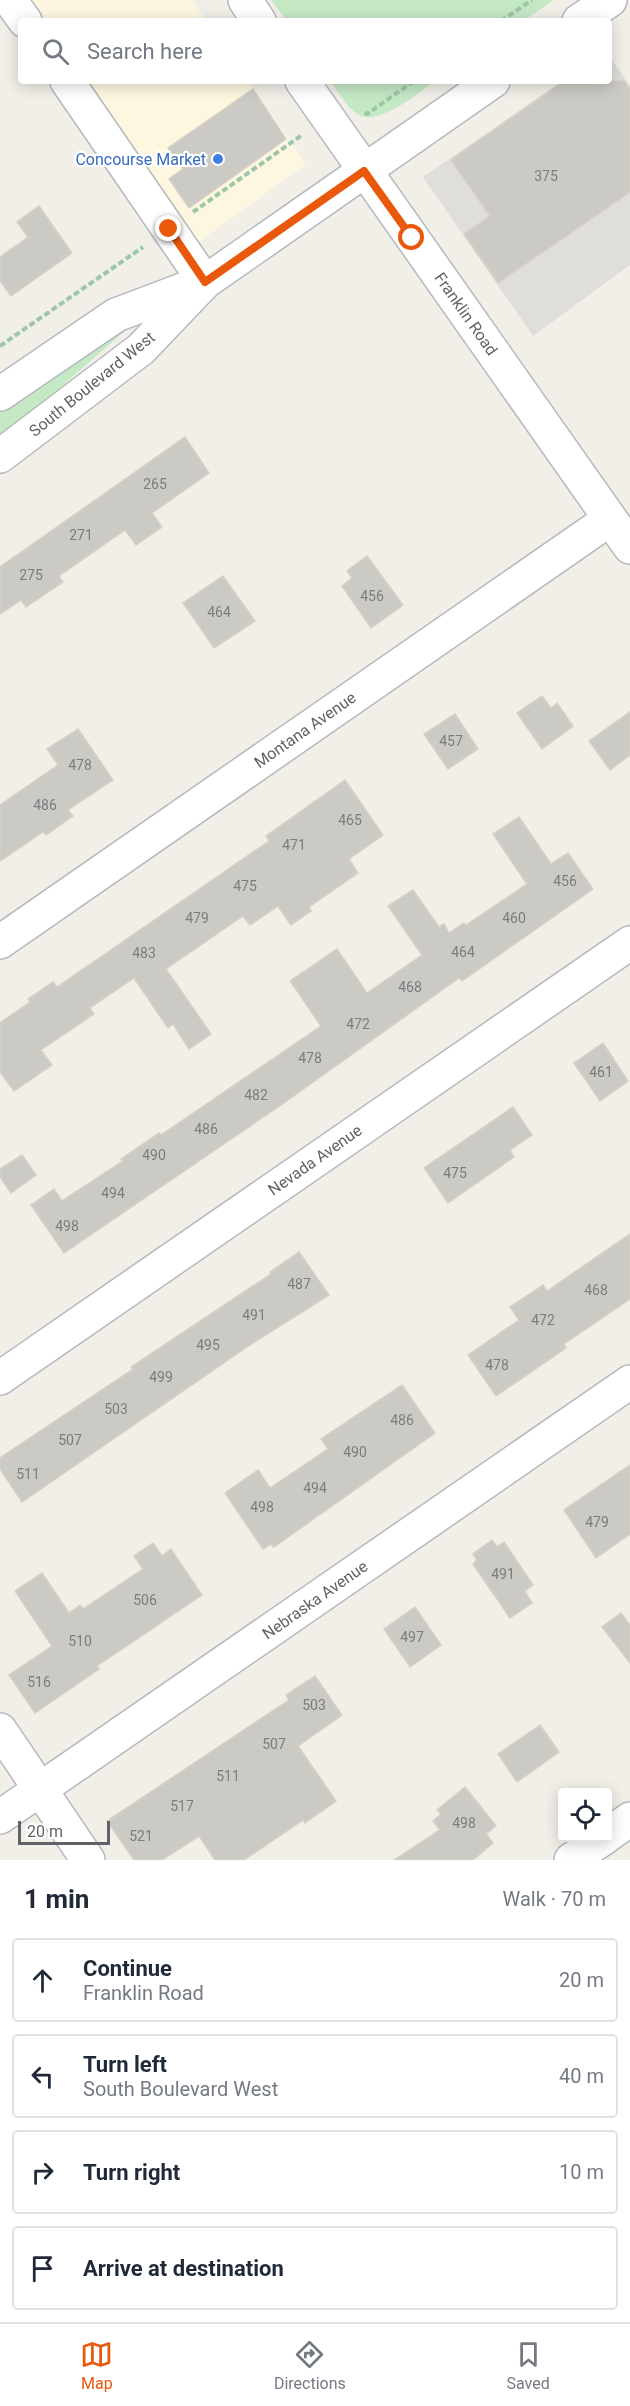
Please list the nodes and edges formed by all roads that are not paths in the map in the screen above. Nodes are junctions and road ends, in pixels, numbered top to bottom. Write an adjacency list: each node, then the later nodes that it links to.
1 (10, 0): 4 (street)
2 (245, 0): 5 (street)
3 (609, 0): 6 (street)
4 (23, 18)
5 (258, 18)
6 (583, 18)
7 (69, 84): 11 (street)
8 (304, 84): 10 (street, Franklin Road)
9 (489, 84): 10 (street, South Boulevard West)
10 (364, 171): 11 (street, South Boulevard West); 14 (street, Franklin Road)
11 (205, 282): 12 (street, South Boulevard West); 13 (street, South Boulevard West)
12 (0, 394)
13 (0, 456)
14 (610, 519): 15 (street, Franklin Road); 16 (street, Montana Avenue)
15 (630, 547)
16 (0, 942)
17 (630, 943): 18 (street, Nevada Avenue)
18 (0, 1378)
19 (630, 1382): 21 (street, Nebraska Avenue)
20 (0, 1730): 21 (street)
21 (40, 1789): 22 (street, Nebraska Avenue); 26 (street)
22 (0, 1817)
23 (630, 1820): 24 (street)
24 (612, 1832)
25 (597, 1842): 27 (street)
26 (88, 1860)
27 (571, 1860)

